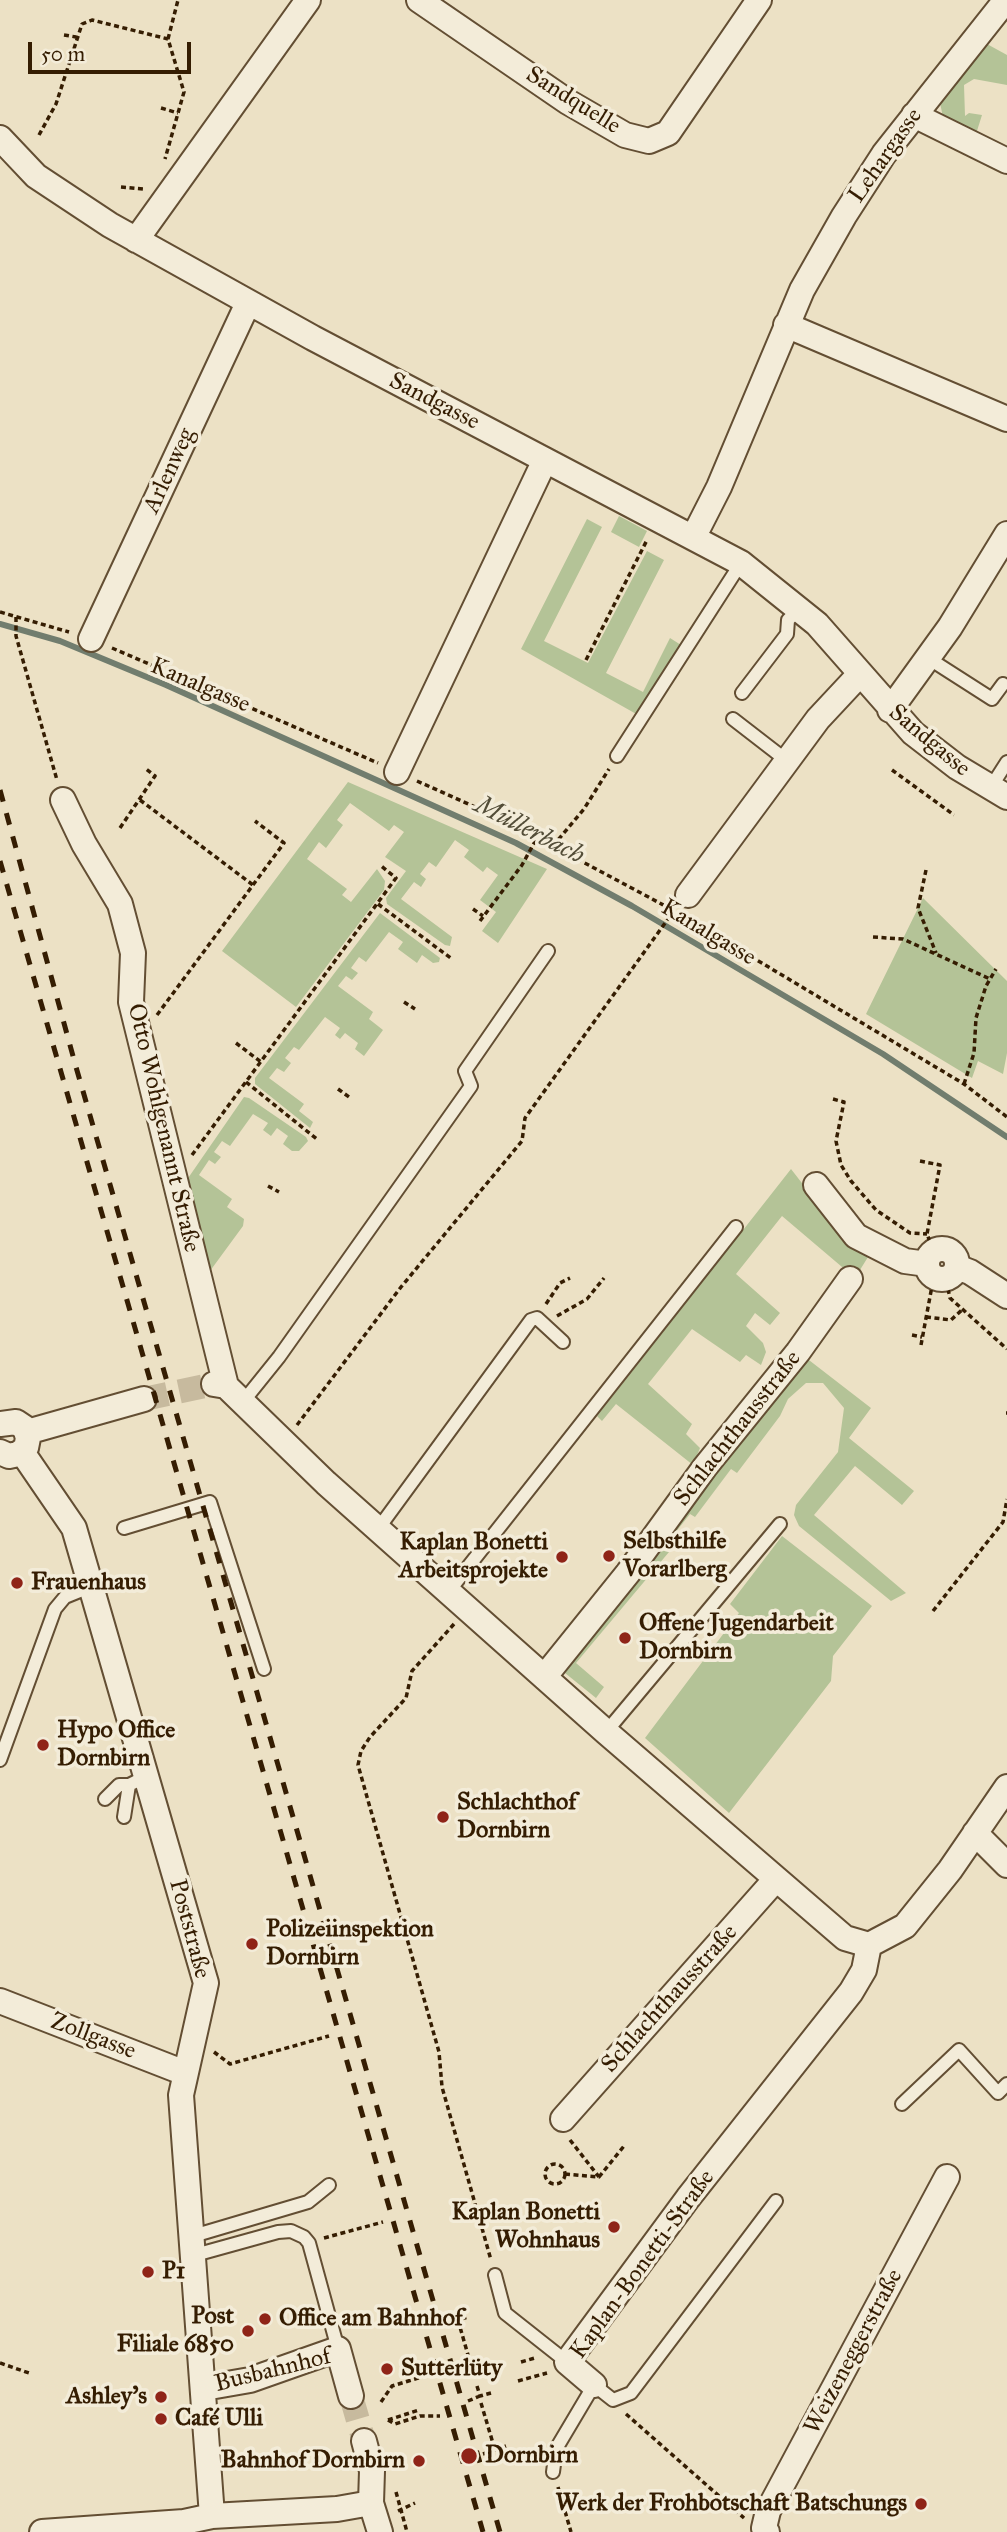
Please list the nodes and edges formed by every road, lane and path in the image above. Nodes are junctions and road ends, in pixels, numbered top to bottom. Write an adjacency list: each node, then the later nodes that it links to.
1 (178, 0): 8 (path)
2 (308, 0): 17 (street)
3 (419, 0): 4 (street, Sandquelle)
4 (759, 0)
5 (1006, 0): 11 (street, Lehargasse)
6 (64, 34): 7 (path)
7 (76, 37): 8 (path); 12 (path)
8 (168, 39): 10 (path)
9 (161, 108): 10 (path)
10 (178, 113): 15 (path)
11 (914, 115): 14 (street); 20 (street, Lehargasse)
12 (39, 135)
13 (0, 138): 18 (street, Sandgasse)
14 (1007, 161)
15 (164, 164)
16 (121, 187): 17 (path)
17 (166, 197): 18 (street)
18 (136, 240): 19 (street, Sandgasse)
19 (248, 303): 22 (street, Sandgasse); 30 (street, Arlenweg)
20 (786, 325): 21 (street); 25 (street, Lehargasse)
21 (1007, 419)
22 (545, 460): 25 (street, Sandgasse); 43 (street)
23 (652, 529): 32 (path)
24 (1007, 534): 31 (street)
25 (694, 536): 26 (street, Sandgasse)
26 (741, 563): 27 (street, Sandgasse); 38 (lane)
27 (799, 609): 33 (street, Sandgasse); 35 (lane)
28 (0, 612): 29 (path, Kanalgasse)
29 (16, 618): 30 (path, Kanalgasse); 45 (path)
30 (91, 639): 43 (path, Kanalgasse)
31 (928, 658): 34 (lane); 36 (street)
32 (586, 660)
33 (860, 674): 36 (street, Sandgasse); 39 (street)
34 (1003, 684)
35 (742, 693)
36 (890, 710): 44 (street, Sandgasse)
37 (733, 719): 39 (lane)
38 (617, 756): 51 (path)
39 (786, 761): 55 (street)
40 (1007, 762): 44 (lane)
41 (146, 769): 46 (path)
42 (892, 770): 47 (path)
43 (397, 772): 50 (path, Kanalgasse)
44 (999, 792)
45 (63, 800): 69 (street, Otto Wohlgenannt Straße)
46 (140, 800): 49 (path); 54 (path)
47 (954, 815)
48 (255, 821): 54 (path)
49 (120, 828)
50 (538, 835): 51 (path, Kanalgasse); 58 (path)
51 (553, 846): 73 (path, Kanalgasse)
52 (380, 865): 56 (path)
53 (926, 870): 63 (path)
54 (253, 885): 69 (path)
55 (688, 895)
56 (378, 904): 64 (path); 71 (path)
57 (473, 909): 58 (path)
58 (483, 916): 60 (path)
59 (670, 919): 101 (path)
60 (480, 921)
61 (873, 937): 63 (path)
62 (548, 951): 98 (lane)
63 (937, 955): 66 (path)
64 (452, 959)
65 (996, 968): 66 (path)
66 (990, 979): 73 (path)
67 (404, 1002): 68 (path)
68 (415, 1009)
69 (138, 1033): 80 (street, Otto Wohlgenannt Straße)
70 (236, 1043): 71 (path)
71 (261, 1062): 72 (path)
72 (246, 1082): 78 (path); 80 (path)
73 (964, 1084): 77 (path, Kanalgasse)
74 (338, 1089): 75 (path)
75 (349, 1097)
76 (833, 1099): 85 (path)
77 (1007, 1117)
78 (318, 1140)
79 (920, 1161): 85 (path)
80 (172, 1170): 98 (street, Otto Wohlgenannt Straße)
81 (816, 1185): 85 (street)
82 (268, 1186): 83 (path)
83 (279, 1192)
84 (736, 1227): 108 (lane)
85 (938, 1263): 89 (street); 90 (path); 91 (path)
86 (570, 1278): 92 (path)
87 (604, 1278): 92 (path)
88 (850, 1279): 112 (street, Schlachthausstraße)
89 (1007, 1296)
90 (963, 1309): 91 (path); 97 (path)
91 (926, 1317): 94 (path)
92 (540, 1321): 95 (lane); 106 (lane)
93 (912, 1335): 94 (path)
94 (922, 1337): 96 (path)
95 (563, 1342)
96 (921, 1345)
97 (1007, 1349)
98 (227, 1391): 106 (street)
99 (144, 1399): 102 (street)
100 (0, 1423): 102 (street)
101 (291, 1434)
102 (11, 1453): 107 (street, Poststraße)
103 (1007, 1499): 109 (path)
104 (780, 1524): 113 (lane)
105 (124, 1528): 111 (lane)
106 (378, 1529): 108 (street)
107 (92, 1586): 114 (lane); 115 (street, Poststraße)
108 (449, 1591): 112 (street)
109 (933, 1611)
110 (459, 1618): 139 (path)
111 (264, 1669)
112 (545, 1676): 113 (street)
113 (606, 1732): 121 (street)
114 (0, 1760)
115 (138, 1781): 117 (lane); 118 (lane); 126 (street, Poststraße)
116 (1007, 1787): 119 (street)
117 (105, 1799)
118 (124, 1817)
119 (975, 1833): 120 (street); 122 (street)
120 (1007, 1864)
121 (776, 1879): 122 (street); 129 (street, Schlachthausstraße)
122 (869, 1945): 145 (street, Kaplan-Bonetti-Straße)
123 (0, 2001): 126 (street, Zollgasse)
124 (329, 2036): 125 (path)
125 (207, 2047)
126 (185, 2073): 138 (street, Poststraße)
127 (1007, 2084): 128 (lane)
128 (902, 2104)
129 (563, 2119): 132 (path)
130 (624, 2146): 132 (path)
131 (565, 2174): 131 (path); 132 (path)
132 (598, 2177)
133 (947, 2177): 171 (street, Weizeneggerstraße)
134 (330, 2185): 138 (lane)
135 (776, 2201): 150 (lane, Kaplan-Bonetti-Straße)
136 (383, 2222): 137 (path)
137 (324, 2239)
138 (194, 2245): 143 (lane); 152 (street, Poststraße)
139 (495, 2276): 145 (lane)
140 (468, 2317): 141 (path)
141 (457, 2320): 142 (path); 146 (path)
142 (445, 2323)
143 (338, 2349): 152 (street, Busbahnhof); 154 (street, Busbahnhof)
144 (0, 2363): 147 (path)
145 (559, 2367): 149 (path); 150 (street, Kaplan-Bonetti-Straße)
146 (472, 2368)
147 (29, 2373)
148 (428, 2375): 157 (path)
149 (518, 2381)
150 (594, 2385): 166 (lane)
151 (477, 2386): 155 (path)
152 (204, 2388): 170 (street, Poststraße)
153 (491, 2393): 155 (path)
154 (351, 2396)
155 (480, 2396): 156 (path)
156 (468, 2401)
157 (382, 2402)
158 (481, 2403): 164 (path)
159 (419, 2410): 160 (path)
160 (440, 2416)
161 (618, 2417): 171 (path)
162 (364, 2441): 167 (street)
163 (506, 2446): 164 (path)
164 (495, 2450): 165 (path)
165 (483, 2454)
166 (554, 2472): 175 (path)
167 (372, 2503): 170 (street); 174 (street)
168 (415, 2503): 169 (path)
169 (401, 2510)
170 (212, 2516): 173 (street)
171 (765, 2530)
172 (42, 2532): 173 (street)
173 (48, 2532)
174 (380, 2532)
175 (570, 2532)

